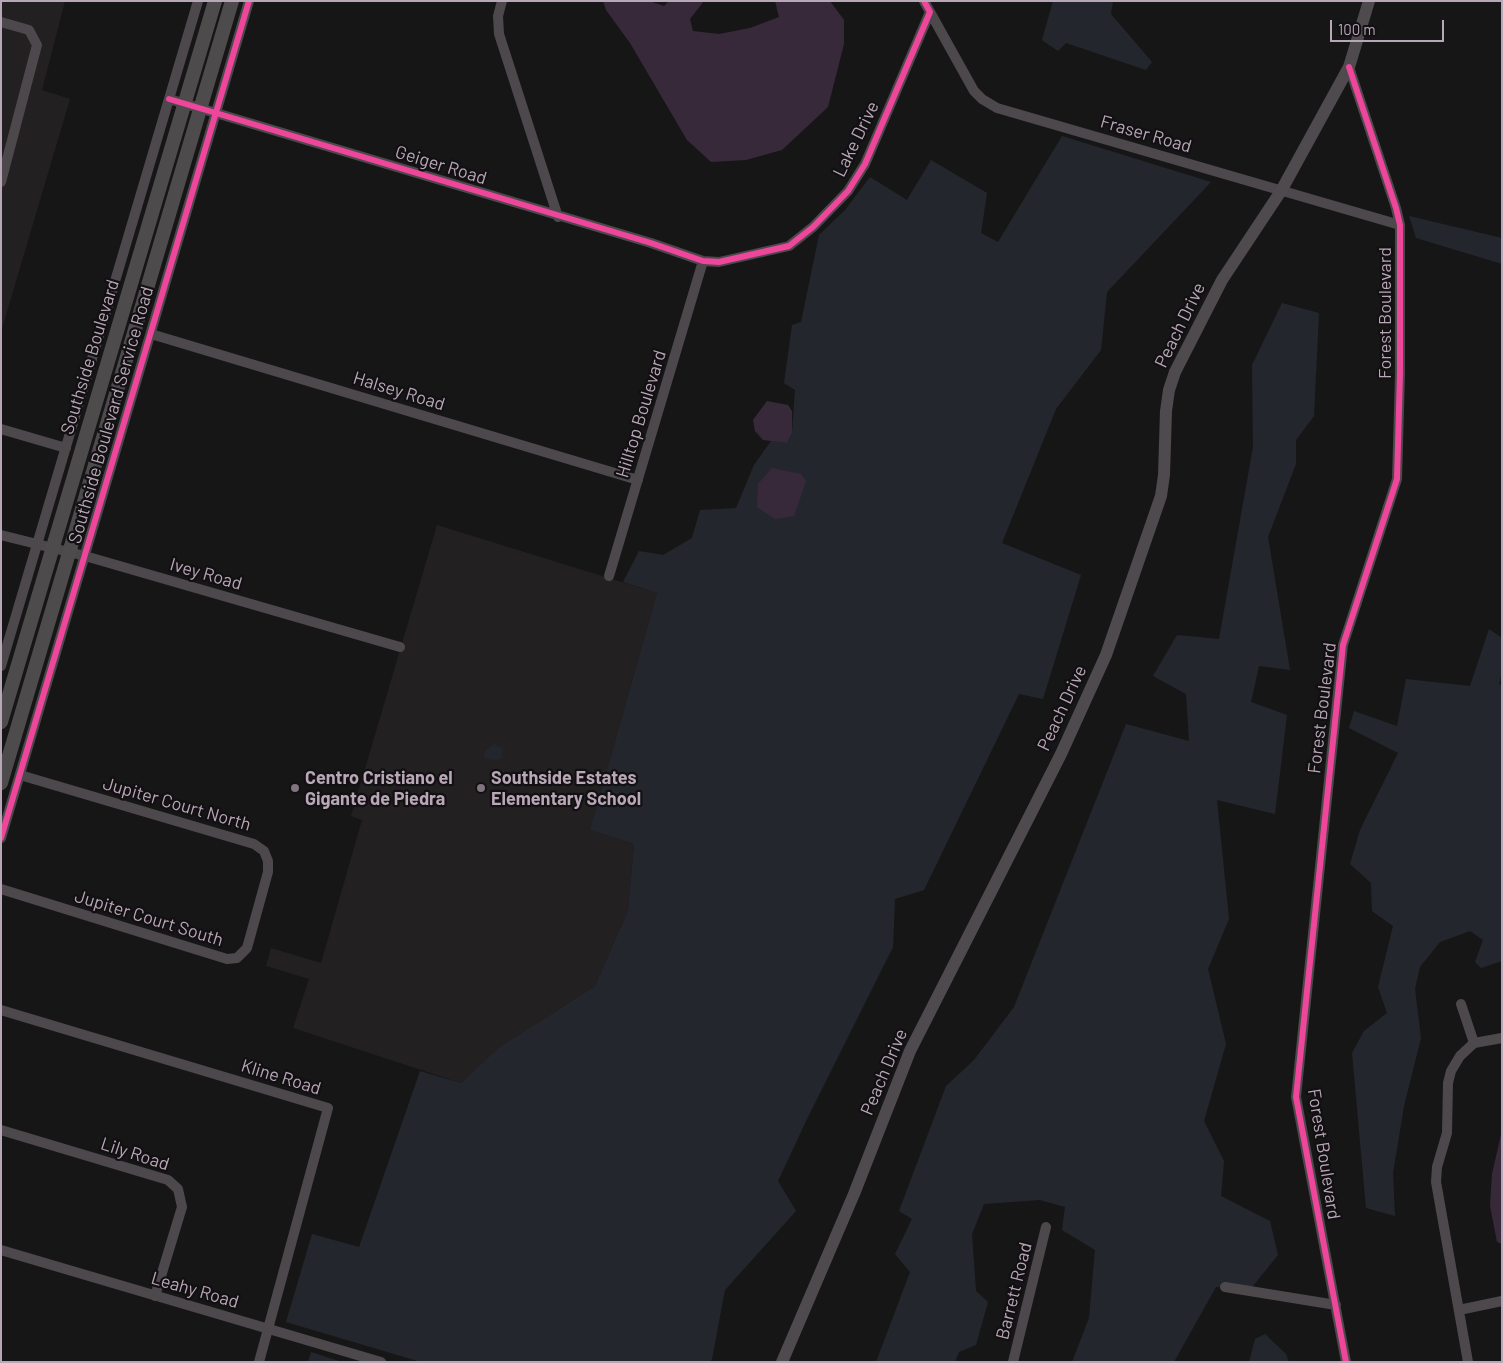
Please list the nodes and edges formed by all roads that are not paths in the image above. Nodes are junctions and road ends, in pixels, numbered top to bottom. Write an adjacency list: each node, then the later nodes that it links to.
1 (198, 1): 11 (street, Southside Boulevard Service Road)
2 (215, 1): 12 (highway, Southside Boulevard)
3 (232, 1): 13 (highway, Southside Boulevard)
4 (249, 1): 14 (street, Southside Boulevard Service Road)
5 (502, 1): 17 (street)
6 (924, 1): 8 (street)
7 (1369, 1): 10 (main road)
8 (930, 12): 16 (street, Fraser Road); 19 (street, Lake Drive)
9 (1, 22): 15 (street)
10 (1348, 67): 16 (main road, Peach Drive); 18 (street, Forest Boulevard)
11 (169, 99): 12 (street, Geiger Road); 22 (street, Southside Boulevard Service Road)
12 (185, 104): 13 (street, Geiger Road); 26 (highway, Southside Boulevard)
13 (200, 109): 14 (street, Geiger Road); 27 (highway, Southside Boulevard)
14 (216, 114): 17 (street, Geiger Road); 20 (street, Southside Boulevard Service Road)
15 (1, 182)
16 (1282, 191): 18 (street, Fraser Road); 53 (main road, Peach Drive)
17 (558, 216): 19 (street, Geiger Road)
18 (1400, 226): 48 (street, Forest Boulevard)
19 (703, 261): 23 (street, Hilltop Boulevard)
20 (151, 334): 23 (street, Halsey Road); 28 (street, Southside Boulevard Service Road)
21 (1, 429): 22 (street)
22 (66, 448): 25 (street, Southside Boulevard Service Road)
23 (638, 480): 29 (street, Hilltop Boulevard)
24 (1, 535): 25 (street, Ivey Road)
25 (37, 545): 26 (street, Ivey Road); 31 (street, Southside Boulevard Service Road)
26 (53, 548): 27 (street, Ivey Road); 32 (highway, Southside Boulevard)
27 (69, 552): 28 (street, Ivey Road); 34 (highway, Southside Boulevard)
28 (85, 556): 30 (street, Ivey Road); 33 (street, Southside Boulevard Service Road)
29 (609, 576)
30 (400, 647)
31 (1, 666)
32 (1, 722)
33 (20, 775): 35 (street, Southside Boulevard Service Road); 37 (street, Jupiter Court North)
34 (1, 783)
35 (1, 838)
36 (1, 889): 37 (street, Jupiter Court South)
37 (257, 911)
38 (1462, 1004): 41 (street)
39 (1, 1010): 50 (street, Kline Road)
40 (1502, 1038): 41 (street)
41 (1474, 1043): 49 (street)
42 (1, 1130): 46 (street, Lily Road)
43 (1046, 1227): 54 (street, Barrett Road)
44 (1, 1250): 46 (street, Leahy Road)
45 (1225, 1287): 48 (street)
46 (155, 1296): 50 (street, Leahy Road)
47 (1502, 1301): 49 (street)
48 (1336, 1305): 55 (street, Forest Boulevard)
49 (1459, 1310): 56 (street)
50 (268, 1328): 51 (street, Kline Road); 52 (street, Leahy Road)
51 (259, 1362)
52 (381, 1362)
53 (782, 1362)
54 (1013, 1362)
55 (1346, 1362)
56 (1468, 1362)

